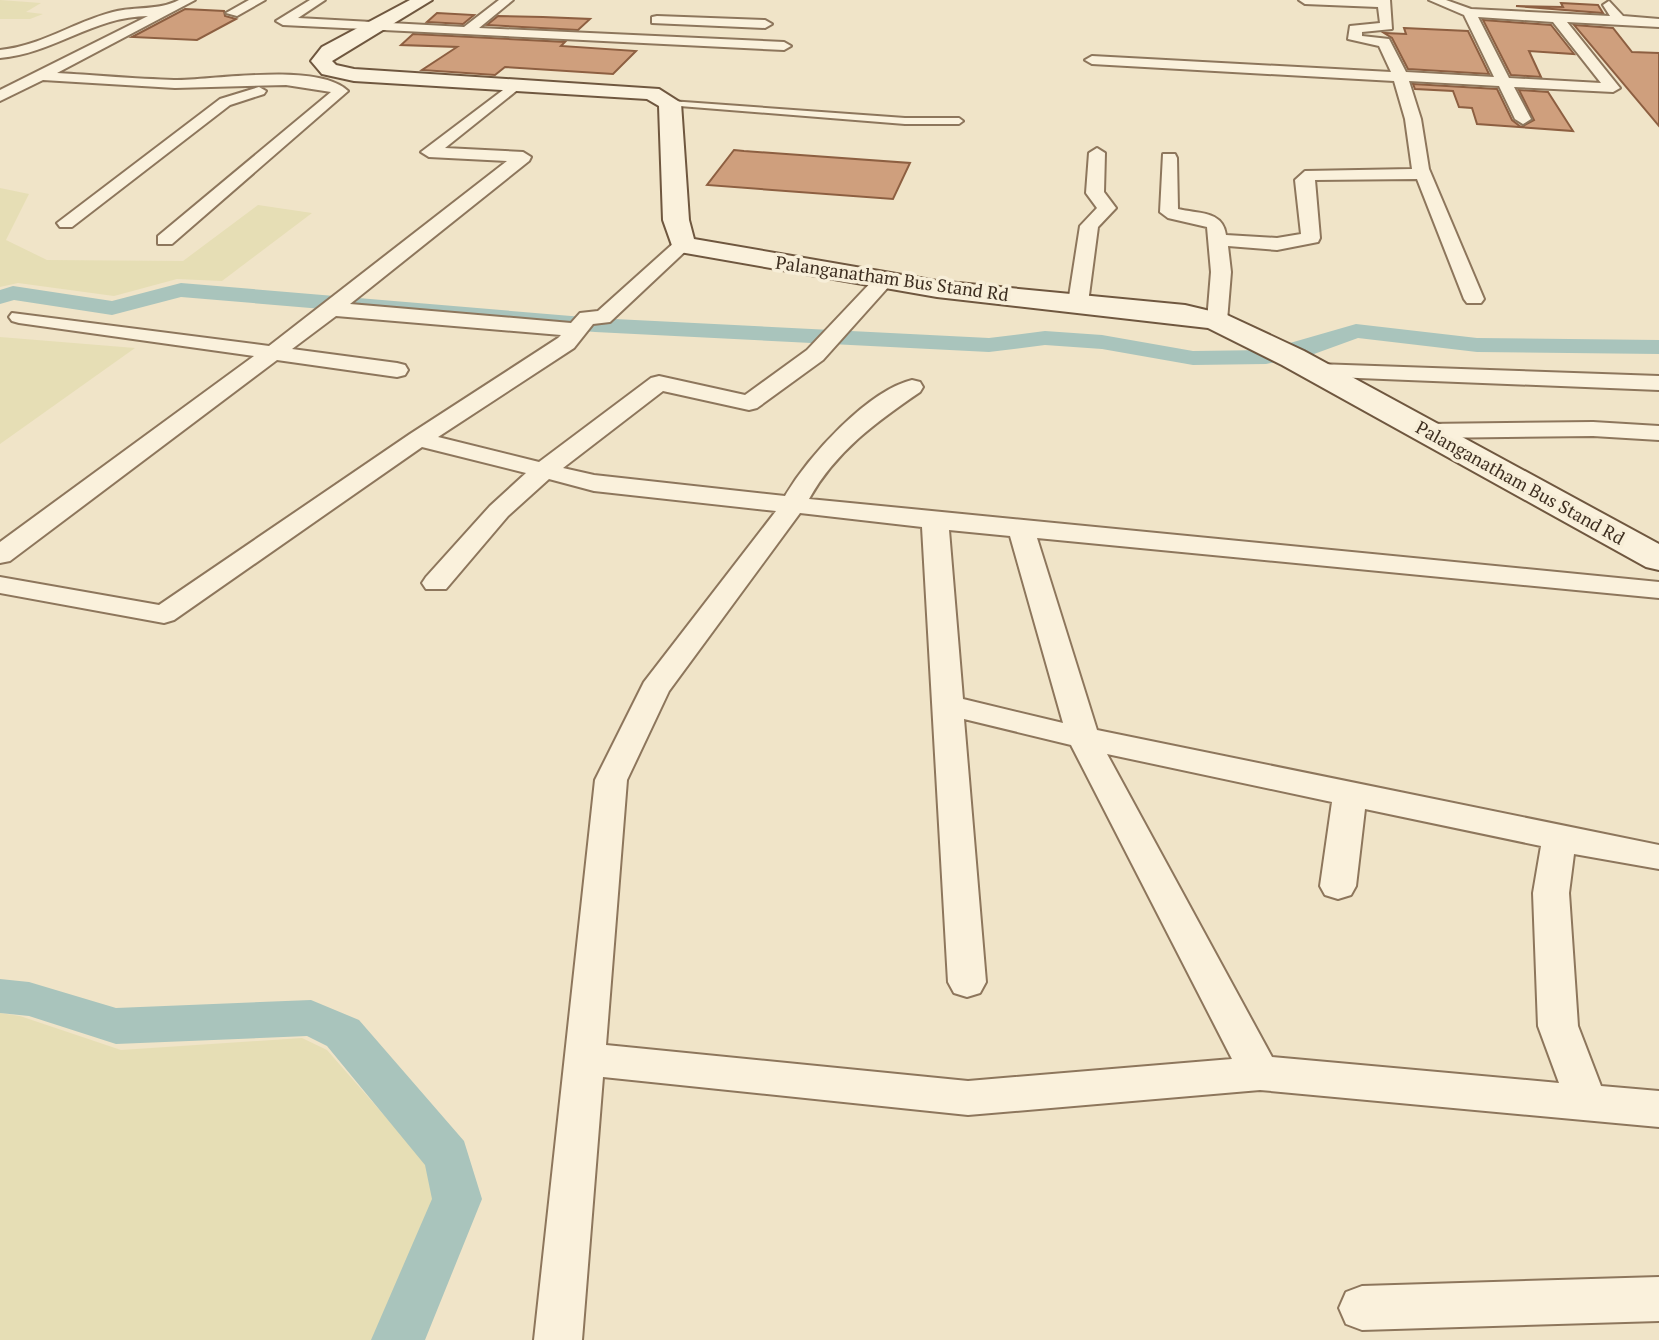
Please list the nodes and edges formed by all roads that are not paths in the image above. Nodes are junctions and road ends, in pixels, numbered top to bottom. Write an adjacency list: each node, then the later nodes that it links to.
1 (189, 0): 12 (street)
2 (259, 0): 13 (street)
3 (319, 0): 21 (street)
4 (423, 0): 21 (street)
5 (507, 0): 22 (street)
6 (1305, 0): 10 (street)
7 (1435, 0): 14 (street)
8 (1547, 0): 15 (street)
9 (1606, 0): 17 (street)
10 (1385, 2): 28 (street)
11 (751, 6): 18 (street)
12 (161, 13): 25 (street); 27 (street)
13 (232, 13)
14 (1469, 13): 15 (street); 30 (street)
15 (1557, 18): 17 (street); 30 (street)
16 (643, 19): 18 (street)
17 (1619, 20): 19 (street)
18 (723, 23): 20 (street); 23 (street)
19 (1659, 23)
20 (783, 25)
21 (375, 26): 22 (street); 31 (street)
22 (467, 31): 23 (street)
23 (691, 42): 24 (street)
24 (784, 46)
25 (0, 54)
26 (1092, 60): 28 (street)
27 (45, 76): 29 (street); 32 (street)
28 (1402, 77): 30 (street); 38 (street)
29 (304, 83): 39 (street); 40 (street)
30 (1502, 83): 34 (street)
31 (515, 85): 33 (street); 46 (street)
32 (0, 96)
33 (670, 103): 35 (lane); 42 (street)
34 (1523, 119)
35 (959, 121)
36 (1097, 153): 45 (street)
37 (1169, 158): 41 (street)
38 (1421, 169): 41 (street); 44 (street)
39 (66, 223)
40 (165, 240)
41 (1218, 240): 48 (street)
42 (683, 245): 43 (street, Palanganatham Bus Stand Rd); 49 (street)
43 (884, 280): 45 (street, Palanganatham Bus Stand Rd); 58 (street)
44 (1474, 299)
45 (1078, 303): 48 (street, Palanganatham Bus Stand Rd)
46 (332, 309): 49 (street); 50 (street)
47 (19, 317): 50 (street)
48 (1217, 321): 51 (street, Palanganatham Bus Stand Rd)
49 (581, 323): 57 (street)
50 (272, 353): 52 (street); 62 (street)
51 (1294, 360): 53 (street); 55 (street, Palanganatham Bus Stand Rd)
52 (397, 370)
53 (1659, 383)
54 (912, 387): 59 (street)
55 (1426, 431): 56 (street); 63 (street, Palanganatham Bus Stand Rd)
56 (1659, 433)
57 (418, 439): 58 (street); 65 (street)
58 (544, 470): 59 (street); 64 (street)
59 (793, 505): 60 (street); 74 (street)
60 (935, 521): 61 (street); 67 (street)
61 (1021, 529): 66 (street); 68 (street)
62 (0, 555)
63 (1659, 559)
64 (436, 583)
65 (0, 585)
66 (1659, 590)
67 (948, 705): 68 (street); 73 (street)
68 (1083, 738): 69 (street); 75 (street)
69 (1350, 795): 70 (street); 72 (street)
70 (1559, 839): 71 (street); 76 (street)
71 (1659, 857)
72 (1338, 886)
73 (967, 982)
74 (584, 1059): 75 (street); 80 (street)
75 (1260, 1073): 76 (street)
76 (1587, 1103): 77 (street)
77 (1659, 1109)
78 (1659, 1299): 79 (street)
79 (1362, 1308)
80 (558, 1340)

